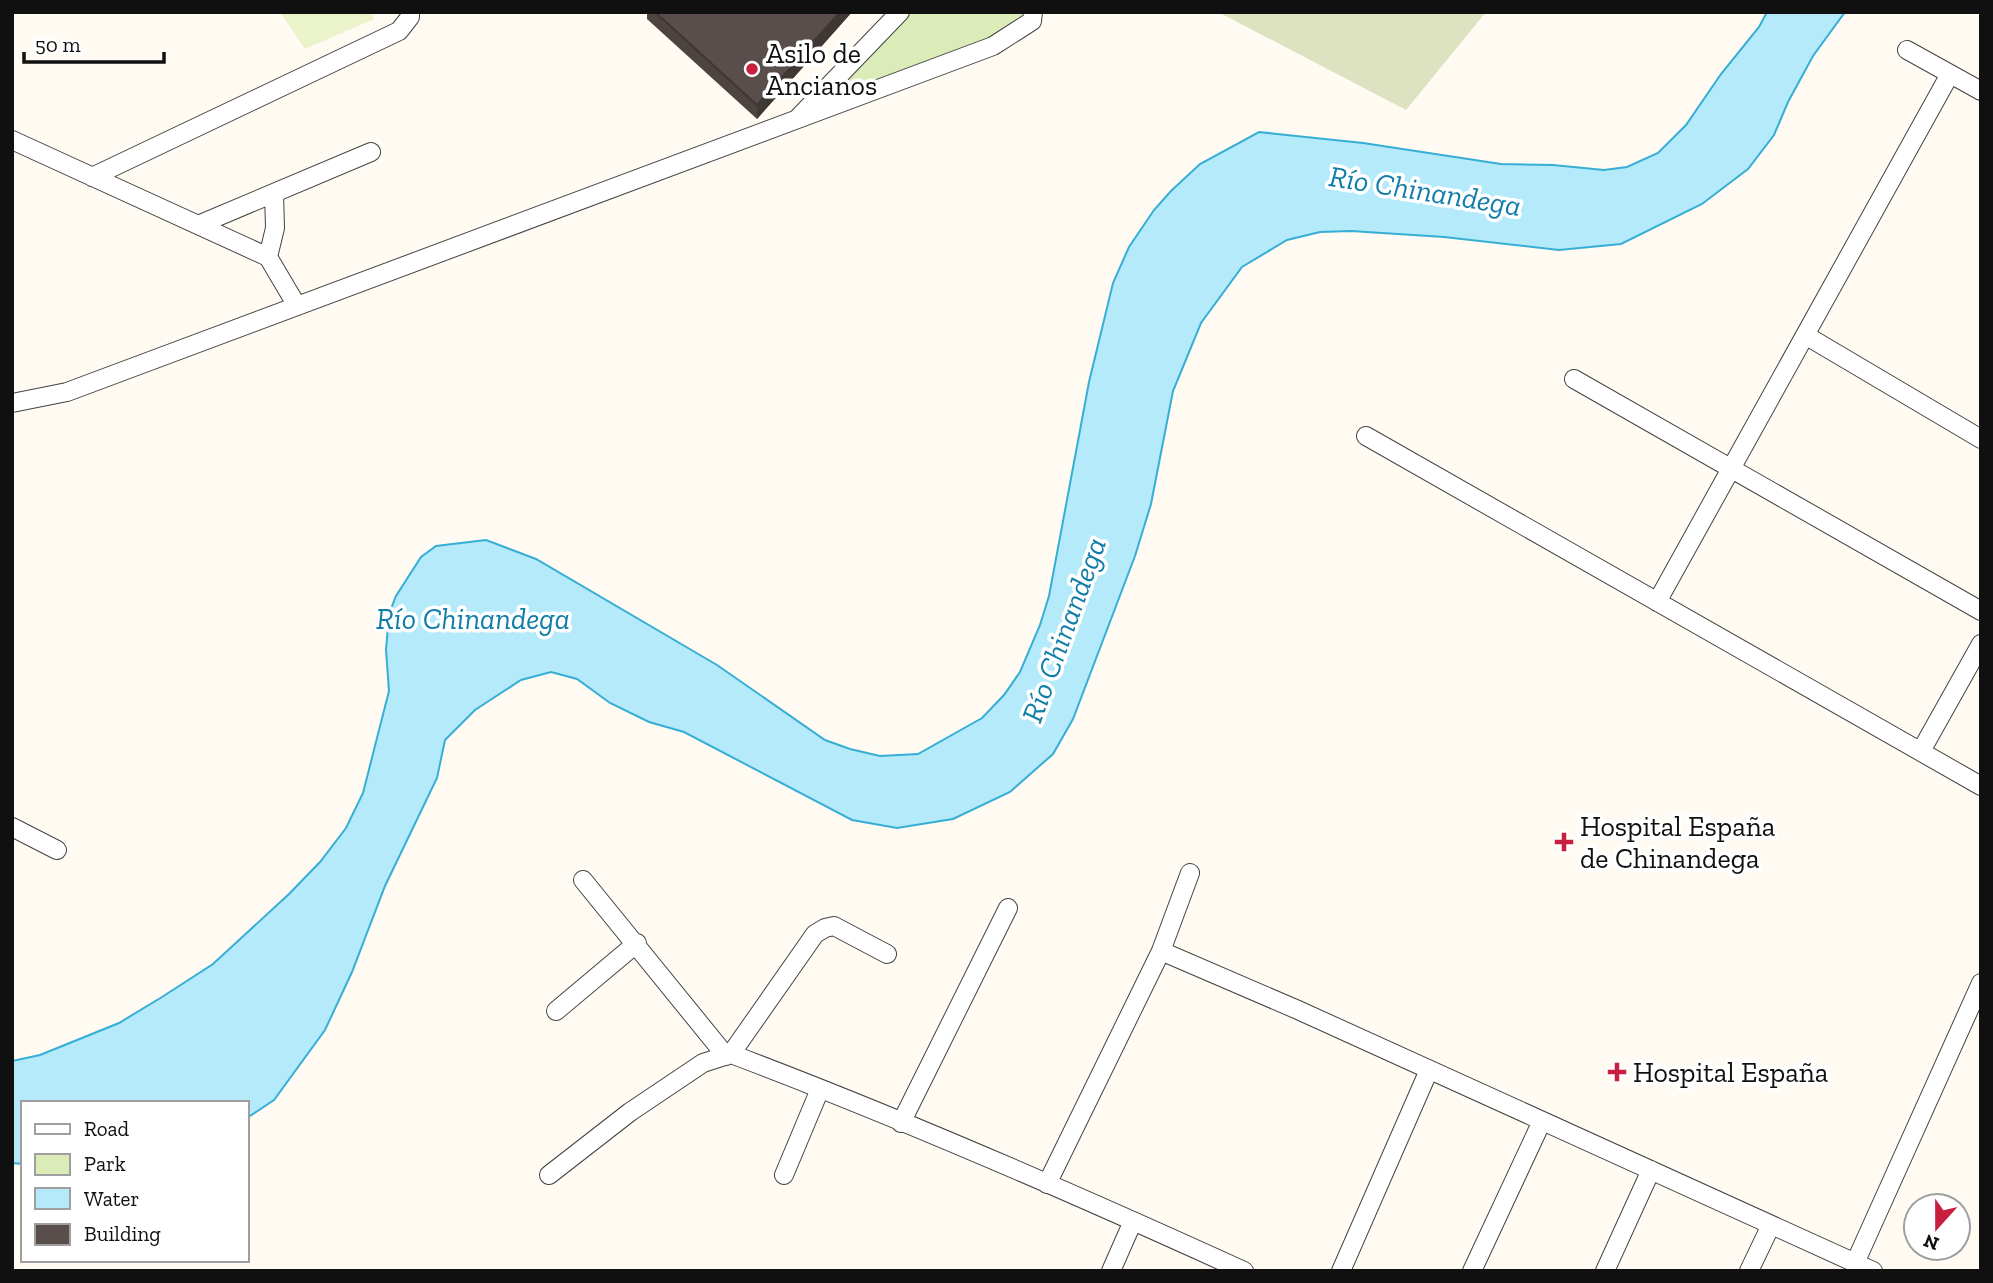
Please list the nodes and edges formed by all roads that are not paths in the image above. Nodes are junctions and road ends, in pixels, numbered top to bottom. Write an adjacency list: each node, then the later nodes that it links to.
1 (410, 12): 10 (street)
2 (901, 12): 7 (street)
3 (1033, 12): 7 (street)
4 (1907, 50): 5 (street)
5 (1950, 74): 6 (street); 15 (street)
6 (1981, 91)
7 (794, 122): 14 (street)
8 (12, 141): 10 (street)
9 (371, 152): 11 (street)
10 (92, 177): 12 (street)
11 (274, 193): 12 (street); 13 (street)
12 (198, 225): 13 (street)
13 (268, 257): 14 (street)
14 (297, 306): 17 (street)
15 (1805, 335): 19 (street); 20 (street)
16 (1574, 379): 20 (street)
17 (12, 403)
18 (1366, 436): 21 (street)
19 (1981, 439)
20 (1731, 468): 21 (street); 22 (street)
21 (1657, 602): 24 (street)
22 (1981, 611)
23 (1981, 644): 24 (street)
24 (1921, 751): 25 (street)
25 (1981, 786)
26 (12, 827): 27 (street)
27 (57, 849)
28 (1190, 873): 32 (street)
29 (583, 880): 31 (street)
30 (1007, 908): 40 (street)
31 (637, 943): 35 (street); 36 (street)
32 (1161, 951): 37 (street); 44 (street)
33 (887, 954): 36 (street)
34 (1981, 983): 47 (street)
35 (556, 1012)
36 (728, 1055): 38 (street); 42 (street)
37 (1429, 1070): 39 (street); 50 (street)
38 (820, 1089): 40 (street); 43 (street)
39 (1542, 1121): 41 (street); 51 (street)
40 (901, 1123): 44 (street)
41 (1651, 1170): 46 (street); 52 (street)
42 (549, 1175)
43 (784, 1175)
44 (1048, 1184): 45 (street)
45 (1133, 1221): 48 (street); 49 (street)
46 (1771, 1224): 47 (street); 53 (street)
47 (1855, 1263): 54 (street)
48 (1111, 1271)
49 (1244, 1271)
50 (1341, 1271)
51 (1472, 1271)
52 (1605, 1271)
53 (1749, 1271)
54 (1873, 1271)

